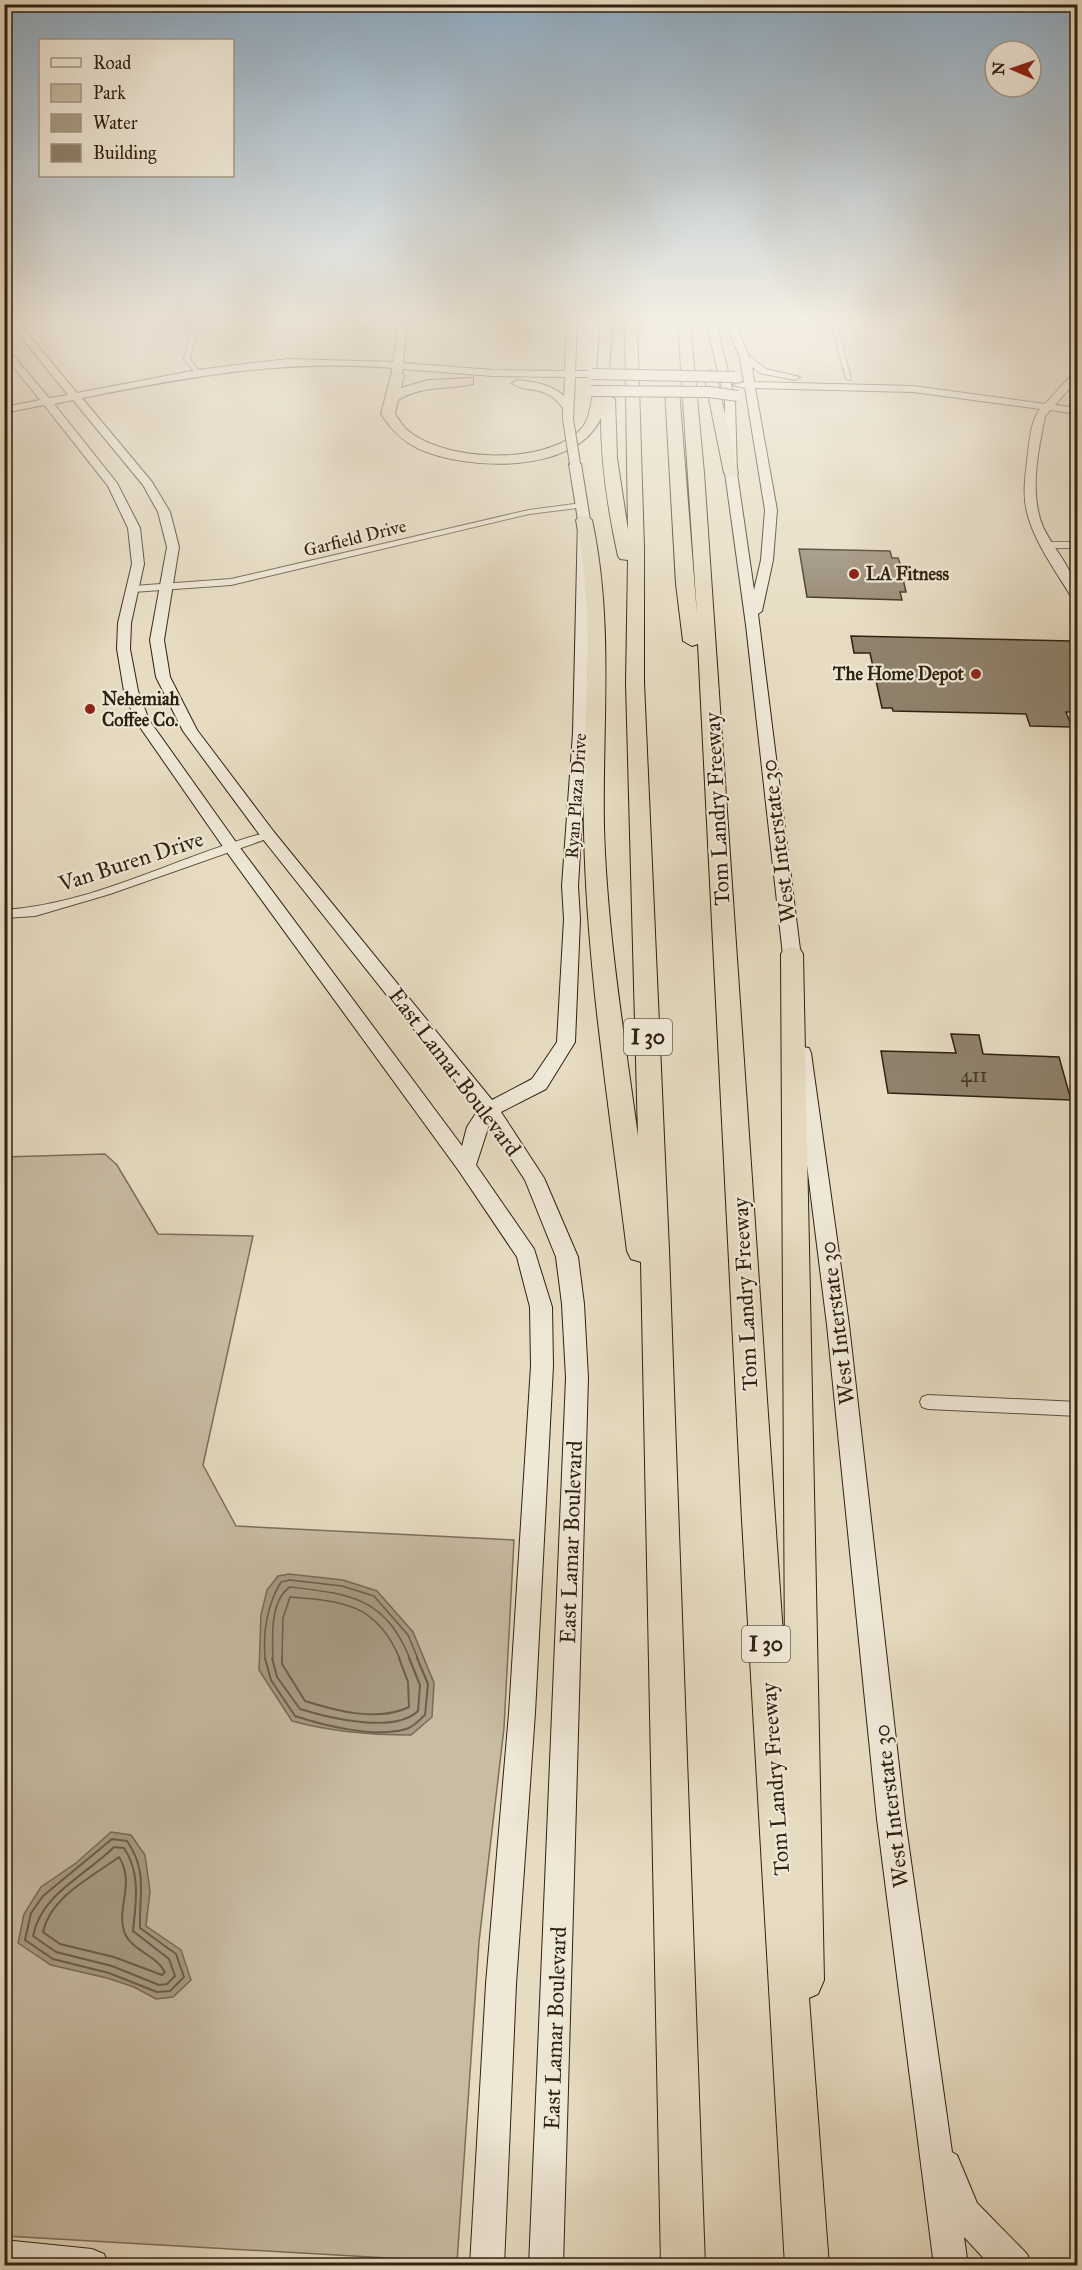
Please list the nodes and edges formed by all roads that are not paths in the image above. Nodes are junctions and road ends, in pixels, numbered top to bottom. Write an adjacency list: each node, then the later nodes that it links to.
1 (69, 428): 19 (main road, East Lamar Boulevard)
2 (101, 428): 18 (main road, East Lamar Boulevard)
3 (398, 428): 5 (highway)
4 (569, 428): 15 (main road, Ryan Plaza Drive, bridge)
5 (587, 428)
6 (606, 428): 21 (highway)
7 (633, 428): 21 (highway, I 30)
8 (674, 428): 23 (highway, I 30)
9 (693, 428): 23 (highway, Tom Landry Freeway / I 30)
10 (721, 428): 14 (highway)
11 (730, 428): 14 (main road, West Interstate 30)
12 (756, 428): 22 (main road)
13 (1037, 428): 16 (main road)
14 (731, 473): 22 (main road, West Interstate 30)
15 (583, 513): 18 (street, Garfield Drive); 28 (main road, Ryan Plaza Drive); 30 (highway)
16 (1047, 544): 17 (street); 20 (main road)
17 (1077, 545)
18 (168, 587): 19 (street, Garfield Drive); 24 (main road, East Lamar Boulevard)
19 (133, 589): 25 (main road, East Lamar Boulevard)
20 (1077, 598)
21 (635, 600): 30 (highway, I 30)
22 (753, 625): 27 (main road, West Interstate 30)
23 (714, 753): 39 (highway, Tom Landry Freeway / I 30)
24 (268, 835): 25 (street, Van Buren Drive); 28 (main road, East Lamar Boulevard)
25 (232, 848): 26 (street, Van Buren Drive); 29 (main road, East Lamar Boulevard)
26 (4, 914)
27 (792, 954): 33 (main road, West Interstate 30); 39 (highway)
28 (489, 1110): 29 (main road); 37 (main road, East Lamar Boulevard)
29 (466, 1166): 36 (main road, East Lamar Boulevard)
30 (658, 1391): 38 (highway, I 30)
31 (928, 1402): 32 (street)
32 (1077, 1409)
33 (936, 2140): 40 (main road, West Interstate 30); 41 (main road)
34 (4, 2257): 35 (main road)
35 (92, 2265)
36 (487, 2265)
37 (546, 2265)
38 (683, 2265)
39 (807, 2265)
40 (951, 2265)
41 (1015, 2265)

